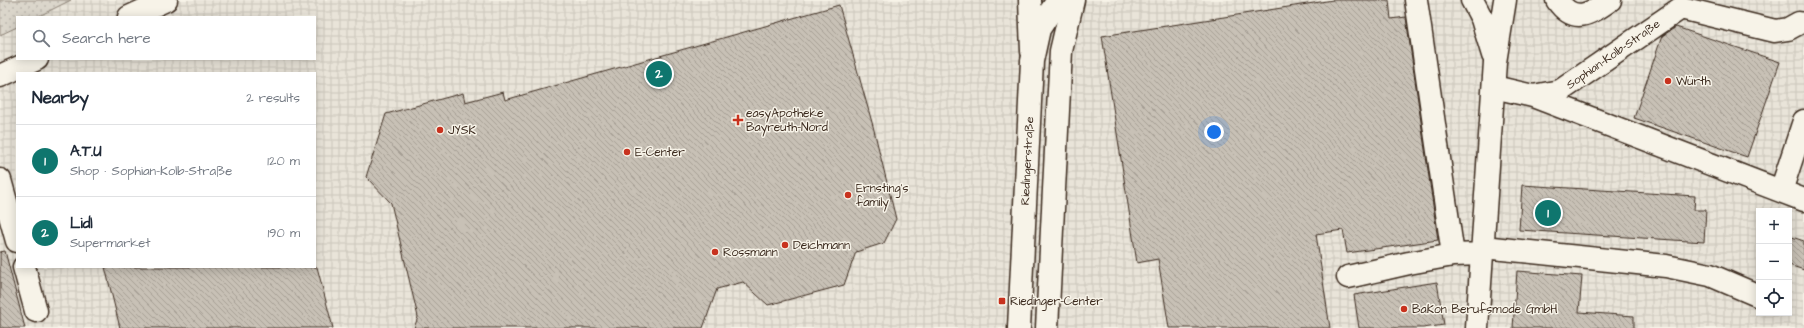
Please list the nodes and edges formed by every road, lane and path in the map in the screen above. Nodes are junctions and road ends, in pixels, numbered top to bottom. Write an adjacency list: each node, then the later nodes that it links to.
1 (166, 0): 10 (street)
2 (1030, 0): 12 (street)
3 (1058, 0): 12 (street, Riedingerstraße)
4 (1073, 0): 30 (street)
5 (1416, 0): 24 (street)
6 (1472, 0): 13 (street)
7 (1505, 0): 13 (street)
8 (1557, 0): 9 (street)
9 (1610, 0)
10 (131, 16)
11 (1802, 25): 17 (street, Sophian-Kolb-Straße)
12 (1032, 61): 29 (street, Riedingerstraße)
13 (1495, 62): 16 (street)
14 (29, 66): 15 (street)
15 (0, 76)
16 (1494, 87): 17 (street, Sophian-Kolb-Straße); 23 (street)
17 (1533, 96): 20 (street)
18 (1804, 121): 20 (street)
19 (0, 180): 22 (street)
20 (1781, 191): 21 (street)
21 (1804, 200)
22 (16, 238)
23 (1483, 250): 24 (street); 27 (street); 31 (street)
24 (1453, 255): 26 (street)
25 (24, 268): 28 (street)
26 (1348, 277)
27 (1756, 295)
28 (36, 311)
29 (1019, 328)
30 (1047, 328)
31 (1477, 328)

